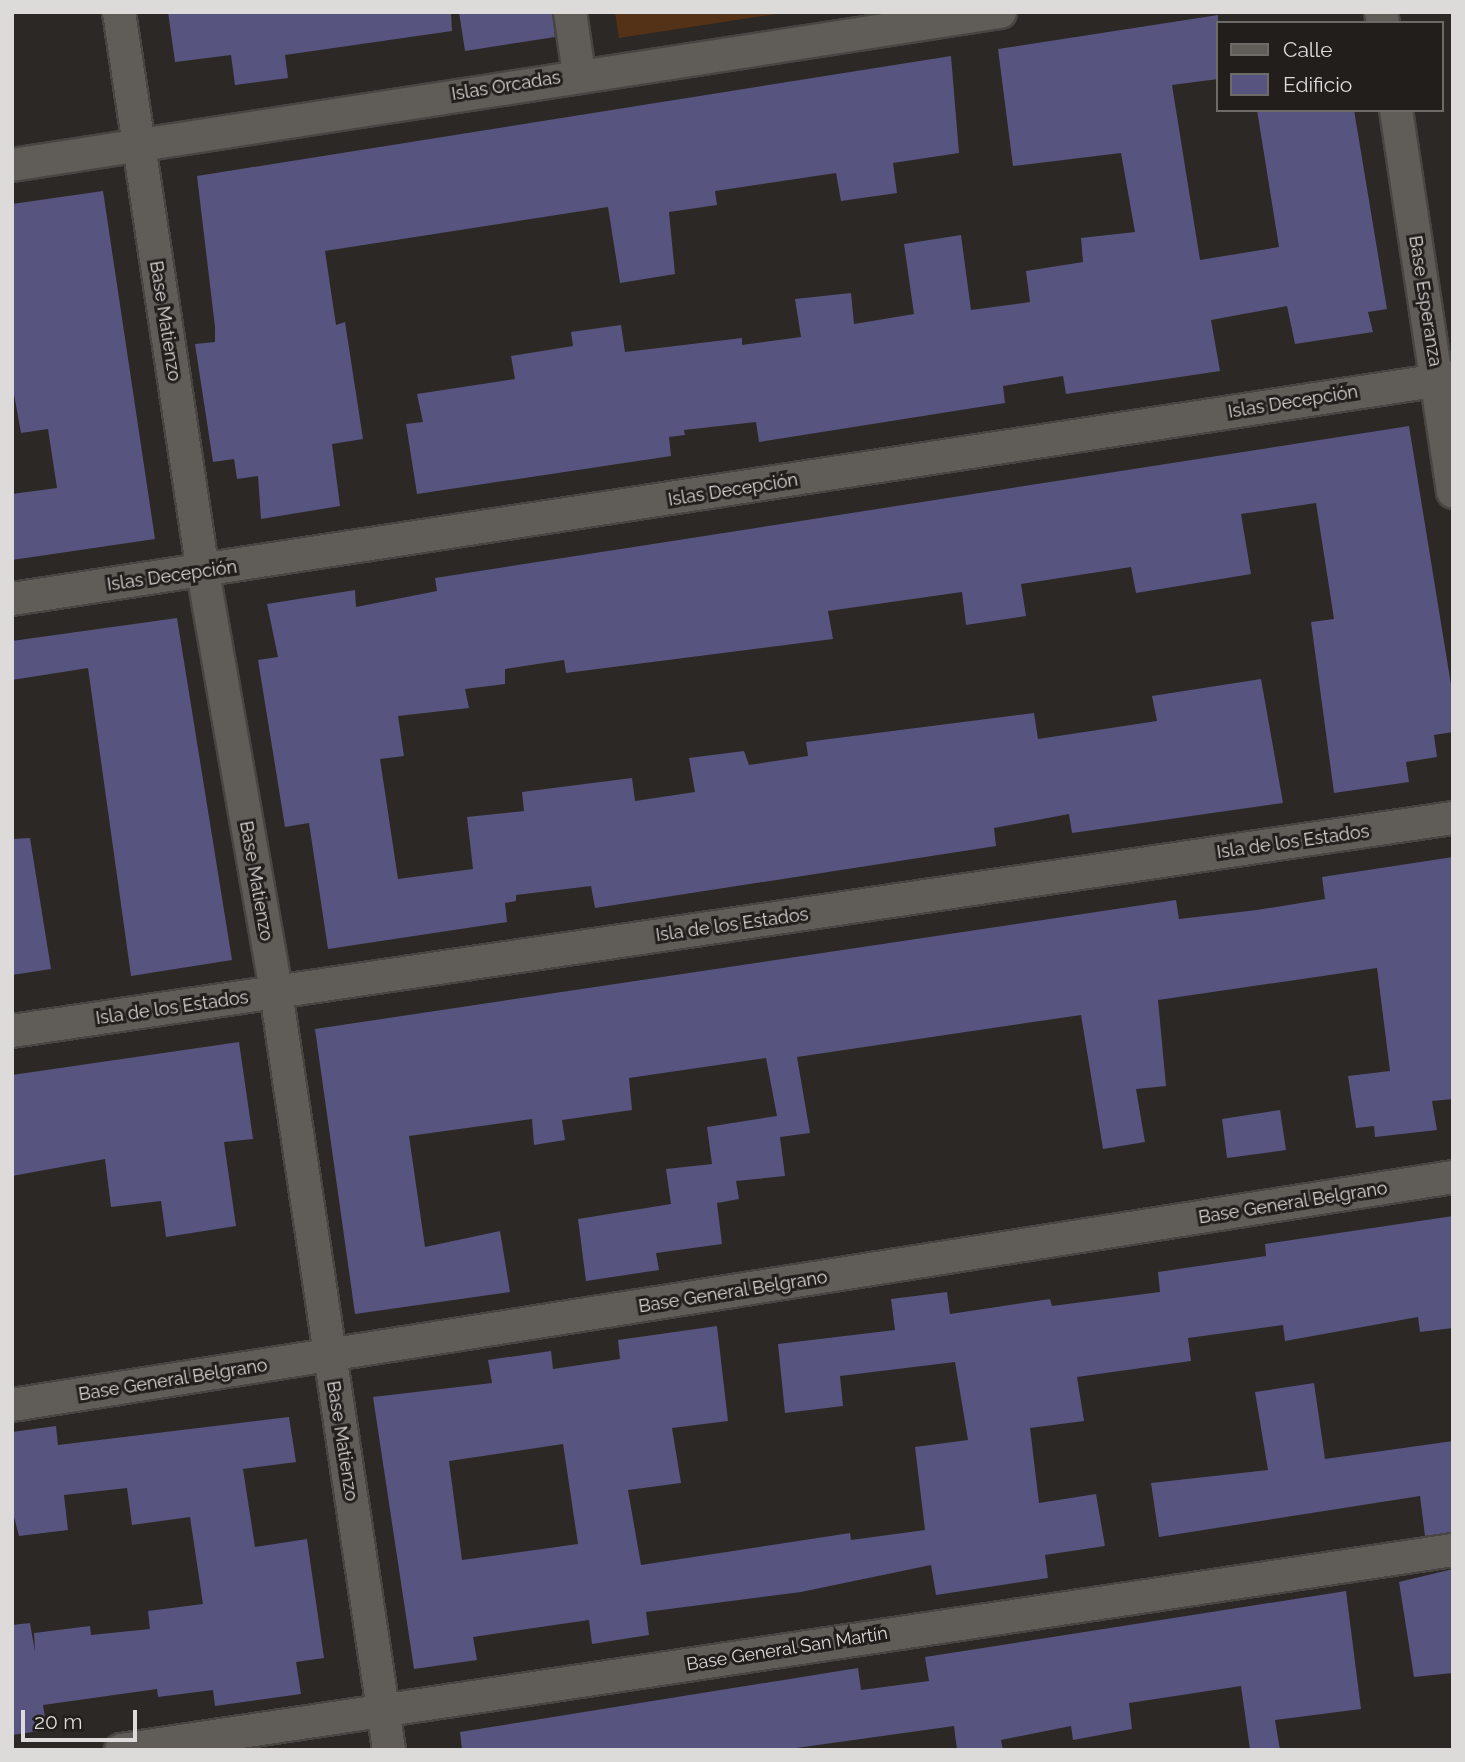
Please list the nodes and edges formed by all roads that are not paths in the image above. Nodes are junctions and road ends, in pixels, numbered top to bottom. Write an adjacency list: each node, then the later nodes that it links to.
1 (120, 12): 6 (street, Base Matienzo)
2 (570, 12): 4 (street)
3 (1000, 12): 4 (street, Islas Orcadas)
4 (579, 74): 6 (street, Islas Orcadas)
5 (1396, 112): 8 (street, Base Esperanza)
6 (138, 145): 7 (street, Islas Orcadas); 10 (street, Base Matienzo)
7 (12, 165)
8 (1445, 379): 9 (street, Base Esperanza); 10 (street, Islas Decepción)
9 (1453, 492)
10 (203, 572): 11 (street, Islas Decepción); 13 (street, Base Matienzo)
11 (12, 598)
12 (1453, 818): 13 (street, Isla de los Estados)
13 (276, 992): 14 (street, Isla de los Estados); 16 (street, Base Matienzo)
14 (12, 1031)
15 (1453, 1177): 16 (street, Base General Belgrano)
16 (330, 1356): 17 (street, Base General Belgrano); 19 (street, Base Matienzo)
17 (12, 1405)
18 (1453, 1550): 19 (street, Base General San Martín)
19 (383, 1710): 20 (street, Base General San Martín); 21 (street, Base Matienzo)
20 (121, 1750)
21 (389, 1750)

